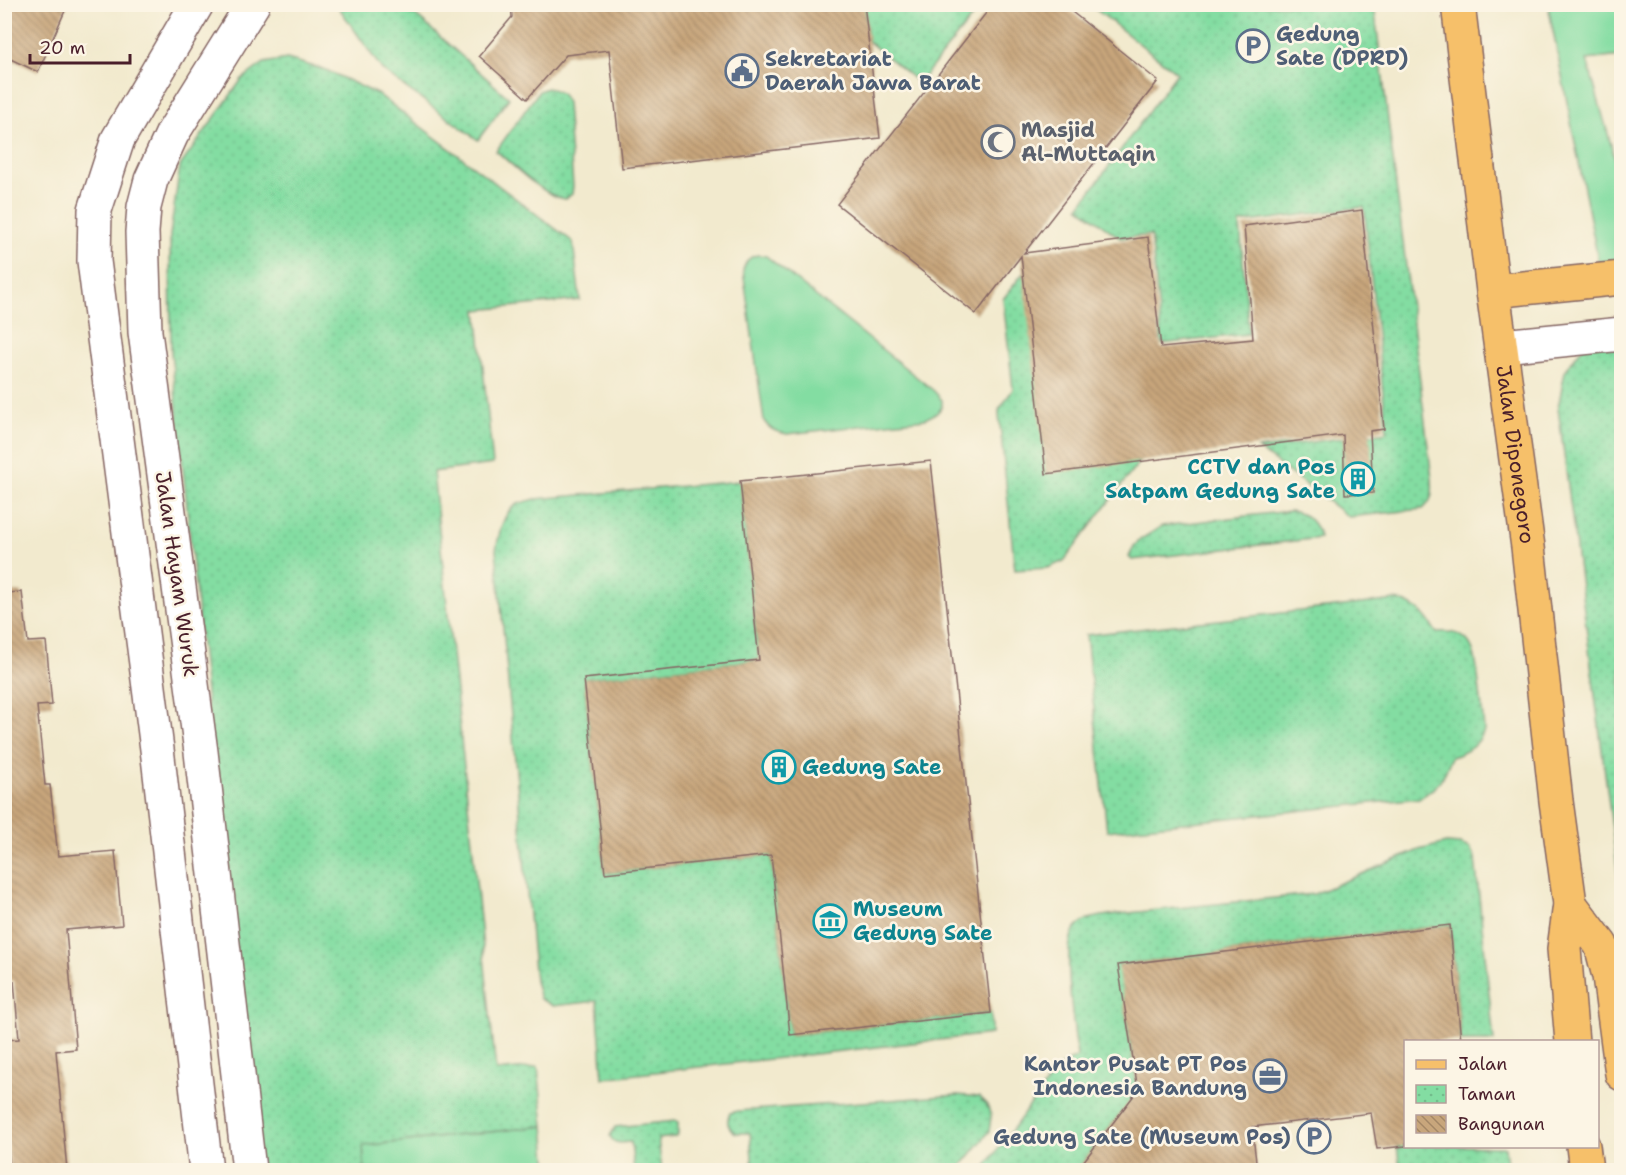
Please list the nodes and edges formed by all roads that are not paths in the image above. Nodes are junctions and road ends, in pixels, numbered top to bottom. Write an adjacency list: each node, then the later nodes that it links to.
1 (197, 4): 8 (street, Jalan Hayam Wuruk)
2 (253, 4): 6 (street, Jalan Hayam Wuruk)
3 (1458, 4): 5 (main road, Jalan Diponegoro)
4 (1622, 278): 5 (main road)
5 (1493, 291): 9 (main road, Jalan Diponegoro)
6 (145, 332): 8 (street); 10 (street, Jalan Hayam Wuruk)
7 (1622, 334): 9 (street)
8 (103, 336): 11 (street, Jalan Hayam Wuruk)
9 (1502, 346): 12 (main road, Jalan Diponegoro)
10 (201, 752): 11 (street); 18 (street, Jalan Hayam Wuruk)
11 (158, 757): 20 (street, Jalan Hayam Wuruk)
12 (1570, 904): 13 (main road, Jalan Diponegoro); 14 (main road, Jalan Diponegoro)
13 (1615, 975): 14 (main road); 16 (main road, Jalan Diponegoro)
14 (1565, 980): 15 (main road, Jalan Diponegoro)
15 (1572, 1040)
16 (1612, 1041): 17 (main road, Jalan Diponegoro)
17 (1622, 1074)
18 (244, 1134): 20 (street); 21 (street, Jalan Hayam Wuruk)
19 (1584, 1148): 22 (main road)
20 (205, 1155)
21 (249, 1170)
22 (1586, 1170)

